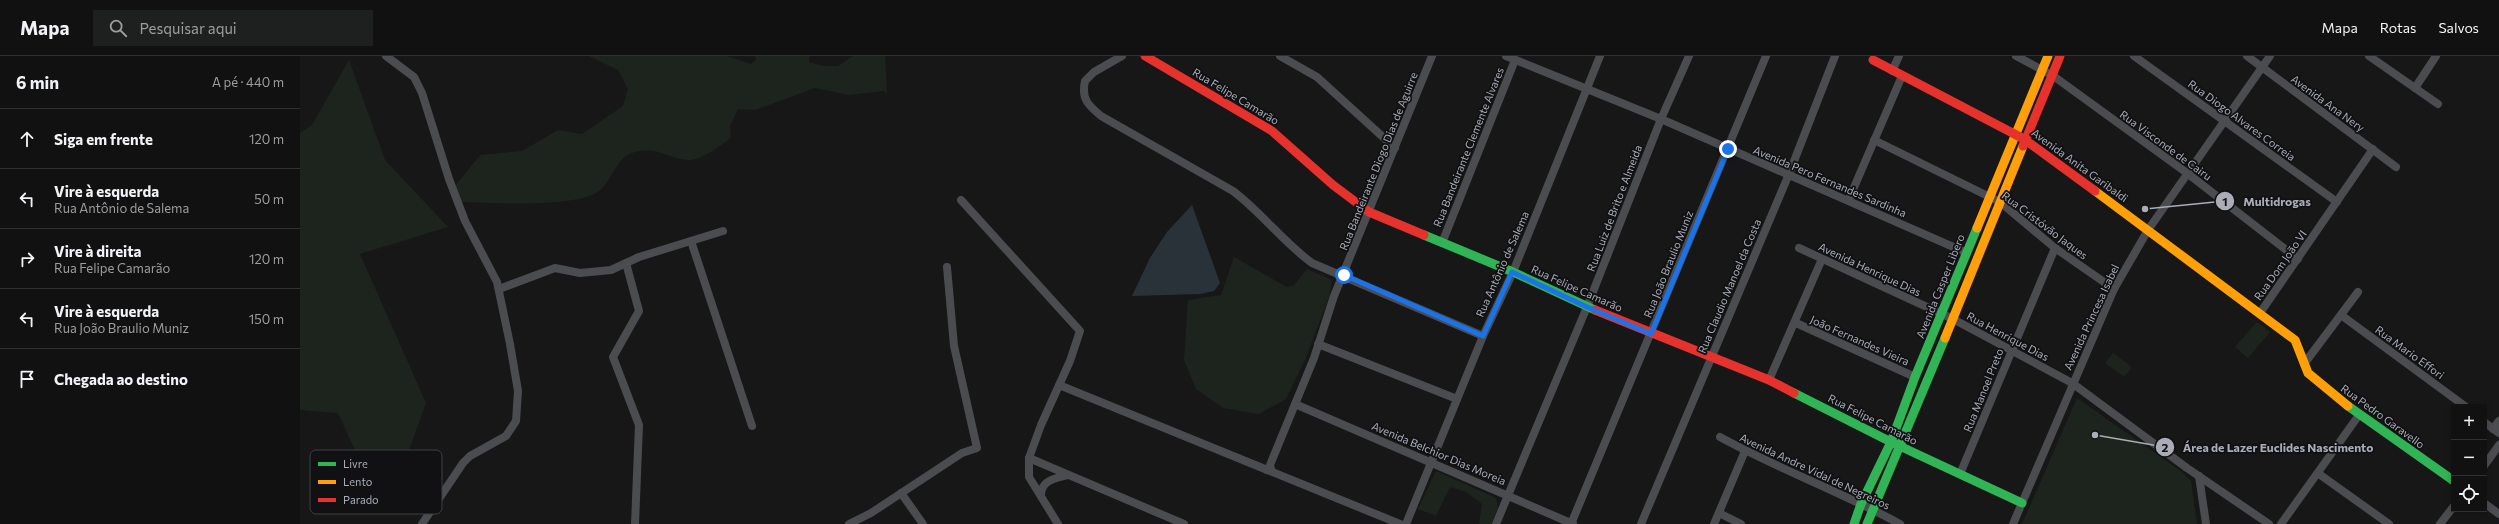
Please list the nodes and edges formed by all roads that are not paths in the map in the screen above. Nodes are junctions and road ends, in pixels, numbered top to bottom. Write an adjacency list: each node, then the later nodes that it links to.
1 (386, 56): 60 (street)
2 (1122, 56): 59 (street)
3 (1145, 56): 46 (street, Rua Felipe Camarão)
4 (1280, 56): 35 (street)
5 (1432, 56): 35 (street, Rua Bandeirante Diogo Dias de Aguirre)
6 (1506, 56): 20 (street, Avenida Pero Fernandes Sardinha)
7 (1600, 56): 27 (street, Rua Antônio de Salema)
8 (1689, 56): 30 (street, Rua Luiz de Brito e Almeida)
9 (1766, 56): 36 (street, Rua João Braulio Muniz)
10 (1835, 56): 40 (street, Rua Claudio Manoel da Costa)
11 (1899, 56): 24 (street)
12 (2016, 56): 23 (street, Rua Visconde de Cairu)
13 (2048, 56): 23 (street, Avenida Casper Libero)
14 (2060, 56): 25 (street)
15 (2134, 56): 31 (street, Rua Diogo Alvares Correia)
16 (2247, 56): 22 (street, Avenida Ana Nery)
17 (2270, 56): 22 (street, Avenida Princesa Isabel)
18 (2369, 56): 28 (street)
19 (2436, 56): 28 (street)
20 (1515, 60): 27 (street, Avenida Pero Fernandes Sardinha); 50 (street, Rua Bandeirante Clemente Alvares)
21 (1873, 60): 24 (street, Avenida Anita Garibaldi)
22 (2262, 67): 31 (street, Avenida Princesa Isabel); 37 (street, Avenida Ana Nery)
23 (2042, 69): 25 (street, Rua Visconde de Cairu); 32 (street, Avenida Casper Libero)
24 (1892, 71): 26 (street, Avenida Anita Garibaldi)
25 (2052, 75): 33 (street); 39 (street, Rua Visconde de Cairu)
26 (1902, 76): 32 (street, Avenida Anita Garibaldi); 34 (street)
27 (1586, 88): 30 (street, Avenida Pero Fernandes Sardinha); 58 (street, Rua Antônio de Salema)
28 (2415, 88): 29 (street)
29 (2438, 104)
30 (1661, 119): 36 (street, Avenida Pero Fernandes Sardinha); 63 (street, Rua Luiz de Brito e Almeida)
31 (2224, 122): 39 (street, Avenida Princesa Isabel); 45 (street, Rua Diogo Alvares Correia)
32 (2016, 134): 33 (street, Avenida Anita Garibaldi); 41 (street, Avenida Casper Libero)
33 (2024, 139): 44 (street); 47 (street, Avenida Anita Garibaldi)
34 (1874, 140): 41 (street, Rua Cristóvão Jaques); 42 (street)
35 (1395, 148): 46 (street, Rua Bandeirante Diogo Dias de Aguirre)
36 (1728, 149): 40 (street, Avenida Pero Fernandes Sardinha); 69 (street, Rua João Braulio Muniz)
37 (2373, 149): 38 (street, Avenida Ana Nery); 45 (street, Rua Dom João VI)
38 (2396, 167)
39 (2187, 173): 47 (street, Avenida Princesa Isabel); 55 (street, Rua Visconde de Cairu)
40 (1789, 174): 42 (street, Avenida Pero Fernandes Sardinha); 73 (street, Rua Claudio Manoel da Costa)
41 (1989, 197): 44 (street, Rua Cristóvão Jaques); 53 (street, Avenida Casper Libero)
42 (1849, 199): 53 (street, Avenida Pero Fernandes Sardinha)
43 (961, 200): 78 (street)
44 (2000, 202): 52 (street, Rua Cristóvão Jaques); 67 (street)
45 (2337, 202): 55 (street, Rua Dom João VI)
46 (1369, 212): 50 (street, Rua Felipe Camarão); 59 (street, Rua Bandeirante Diogo Dias de Aguirre)
47 (2148, 230): 61 (street, Avenida Princesa Isabel); 64 (street, Avenida Anita Garibaldi)
48 (723, 231): 49 (street)
49 (691, 241): 56 (street); 85 (street)
50 (1442, 242): 58 (street, Rua Felipe Camarão)
51 (1799, 248): 54 (street, Avenida Henrique Dias)
52 (2055, 248): 61 (street, Rua Cristóvão Jaques); 72 (street, Rua Manoel Preto)
53 (1967, 253): 65 (street, Avenida Casper Libero)
54 (1822, 259): 65 (street, Avenida Henrique Dias); 68 (street)
55 (2298, 259): 64 (street, Rua Dom João VI)
56 (626, 263): 60 (street); 114 (street)
57 (947, 267): 101 (street)
58 (1512, 272): 63 (street, Rua Felipe Camarão); 70 (street, Rua Antônio de Salema)
59 (1344, 275): 70 (street); 71 (street, Rua Bandeirante Diogo Dias de Aguirre)
60 (498, 289): 102 (street)
61 (2114, 289): 77 (street, Avenida Princesa Isabel)
62 (2358, 292): 66 (street)
63 (1587, 307): 69 (street, Rua Felipe Camarão); 103 (street, Rua Luiz de Brito e Almeida)
64 (2260, 314): 74 (street, Avenida Anita Garibaldi)
65 (1942, 315): 67 (street, Avenida Henrique Dias); 75 (street, Avenida Casper Libero)
66 (2341, 315): 74 (street); 81 (street, Rua Mario Effori)
67 (1953, 319): 72 (street, Rua Henrique Dias); 90 (street)
68 (1796, 323): 75 (street, João Fernandes Vieira); 76 (street)
69 (1651, 334): 73 (street, Rua Felipe Camarão); 122 (street, Rua João Braulio Muniz)
70 (1483, 336): 79 (street, Rua Antônio de Salema)
71 (1318, 344): 79 (street); 80 (street, Rua Bandeirante Diogo Dias de Aguirre)
72 (2011, 350): 77 (street, Rua Henrique Dias); 96 (street, Rua Manoel Preto)
73 (1711, 355): 76 (street, Rua Felipe Camarão); 123 (street, Rua Claudio Manoel da Costa)
74 (2304, 364): 82 (street, Rua Pedro Garavello)
75 (1915, 377): 88 (street, Avenida Casper Libero)
76 (1770, 380): 88 (street, Rua Felipe Camarão)
77 (2072, 383): 99 (street, Rua Henrique Dias); 105 (street, Avenida Princesa Isabel)
78 (1059, 385): 92 (street); 95 (street)
79 (1457, 399): 93 (street, Rua Antônio de Salema)
80 (1295, 404): 93 (street, Avenida Belchior Dias Moreia); 95 (street, Rua Bandeirante Diogo Dias de Aguirre)
81 (2462, 404)
82 (2359, 415): 97 (street); 100 (street, Rua Pedro Garavello)
83 (2499, 421): 86 (street)
84 (2487, 424): 86 (street)
85 (752, 426)
86 (2496, 431)
87 (1720, 437): 91 (street, Avenida Andre Vidal de Negreiros)
88 (1891, 442): 90 (street, Rua Felipe Camarão); 106 (street, Avenida Casper Libero)
89 (2499, 445): 94 (street)
90 (1901, 447): 96 (street, Rua Felipe Camarão); 108 (street)
91 (1745, 451): 106 (street, Avenida Andre Vidal de Negreiros); 111 (street)
92 (1029, 458): 98 (street); 104 (street)
93 (1431, 462): 103 (street, Avenida Belchior Dias Moreia); 120 (street, Rua Antônio de Salema)
94 (2487, 462)
95 (1266, 470): 119 (street)
96 (1960, 474): 105 (street, Rua Felipe Camarão)
97 (2318, 474): 132 (street); 133 (street)
98 (1068, 475): 104 (street); 118 (street)
99 (2199, 476): 130 (street); 131 (street, Rua Henrique Dias)
100 (2451, 479)
101 (901, 493): 115 (street); 116 (street)
102 (442, 494)
103 (1508, 494): 121 (street, Rua Luiz de Brito e Almeida); 122 (street, Avenida Belchior Dias Moreia)
104 (1041, 496): 117 (street)
105 (2022, 503): 129 (street, Avenida Princesa Isabel)
106 (1861, 504): 108 (street, Avenida Andre Vidal de Negreiros); 126 (street, Avenida Casper Libero)
107 (2487, 505): 112 (street)
108 (1873, 509): 127 (street); 128 (street, Avenida Andre Vidal de Negreiros)
109 (2451, 510): 134 (street)
110 (429, 514): 113 (street)
111 (1719, 514): 124 (street); 125 (street)
112 (2499, 514)
113 (422, 524)
114 (635, 524)
115 (849, 524)
116 (923, 524)
117 (1058, 524)
118 (1184, 524)
119 (1400, 524)
120 (1406, 524)
121 (1496, 524)
122 (1572, 524)
123 (1641, 524)
124 (1714, 524)
125 (1742, 524)
126 (1854, 524)
127 (1867, 524)
128 (1900, 524)
129 (2013, 524)
130 (2206, 524)
131 (2269, 524)
132 (2281, 524)
133 (2389, 524)
134 (2440, 524)

